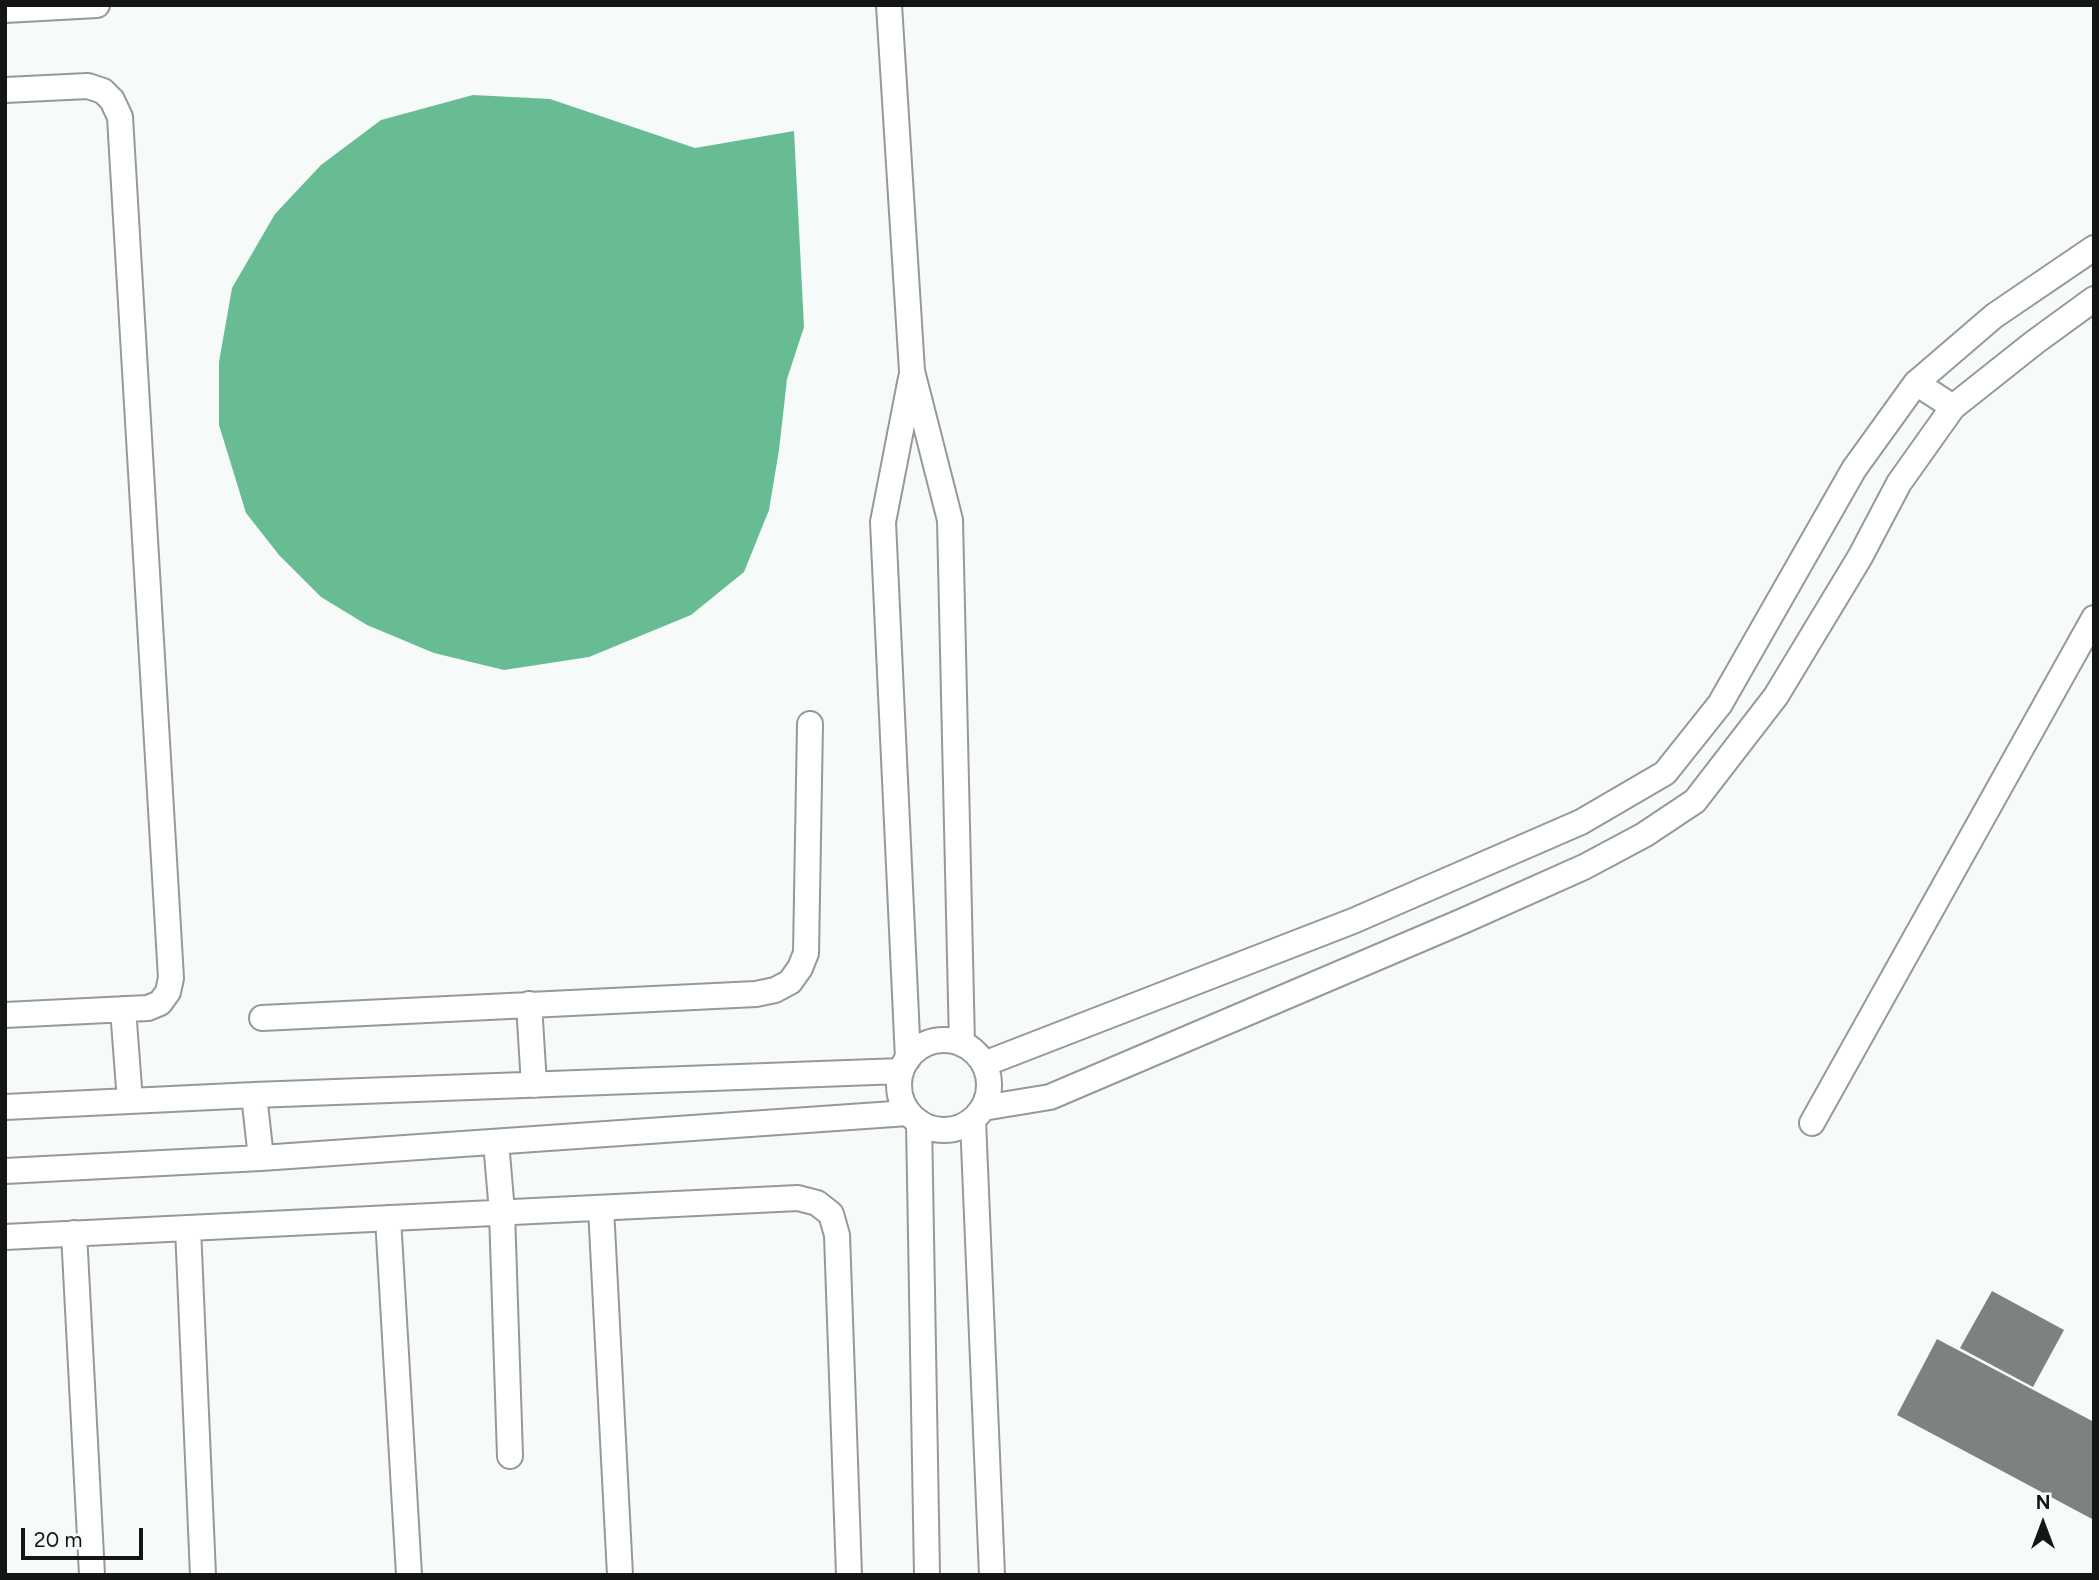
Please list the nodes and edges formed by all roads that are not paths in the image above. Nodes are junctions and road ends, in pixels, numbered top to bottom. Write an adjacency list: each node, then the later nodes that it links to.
1 (97, 5): 3 (lane)
2 (889, 5): 7 (lane)
3 (5, 10)
4 (5, 90): 15 (lane)
5 (2094, 248): 8 (lane)
6 (2094, 299): 9 (lane)
7 (912, 370): 18 (lane); 20 (lane)
8 (1916, 383): 9 (lane); 12 (lane)
9 (1952, 407): 13 (lane)
10 (2094, 618): 27 (lane)
11 (810, 724): 14 (lane)
12 (1665, 773): 13 (lane); 19 (lane)
13 (1695, 801): 25 (lane)
14 (529, 1004): 17 (lane); 21 (lane)
15 (123, 1009): 16 (lane); 23 (lane)
16 (5, 1015)
17 (262, 1018)
18 (962, 1044): 19 (lane); 20 (lane)
19 (984, 1064): 25 (lane)
20 (904, 1065): 21 (lane); 26 (lane)
21 (534, 1085): 22 (lane)
22 (254, 1095): 23 (lane); 29 (lane)
23 (131, 1101): 24 (lane)
24 (5, 1107)
25 (978, 1114): 26 (lane); 44 (lane)
26 (914, 1118): 28 (lane); 43 (lane)
27 (1812, 1123)
28 (496, 1142): 29 (lane); 32 (lane)
29 (261, 1158): 30 (lane)
30 (5, 1171)
31 (601, 1208): 32 (lane); 41 (lane); 42 (lane)
32 (502, 1212): 33 (lane); 37 (lane)
33 (388, 1218): 34 (lane); 40 (lane)
34 (188, 1228): 35 (lane); 39 (lane)
35 (74, 1233): 36 (lane); 38 (lane)
36 (5, 1237)
37 (510, 1456)
38 (92, 1575)
39 (203, 1575)
40 (409, 1575)
41 (620, 1575)
42 (849, 1575)
43 (927, 1575)
44 (992, 1575)

